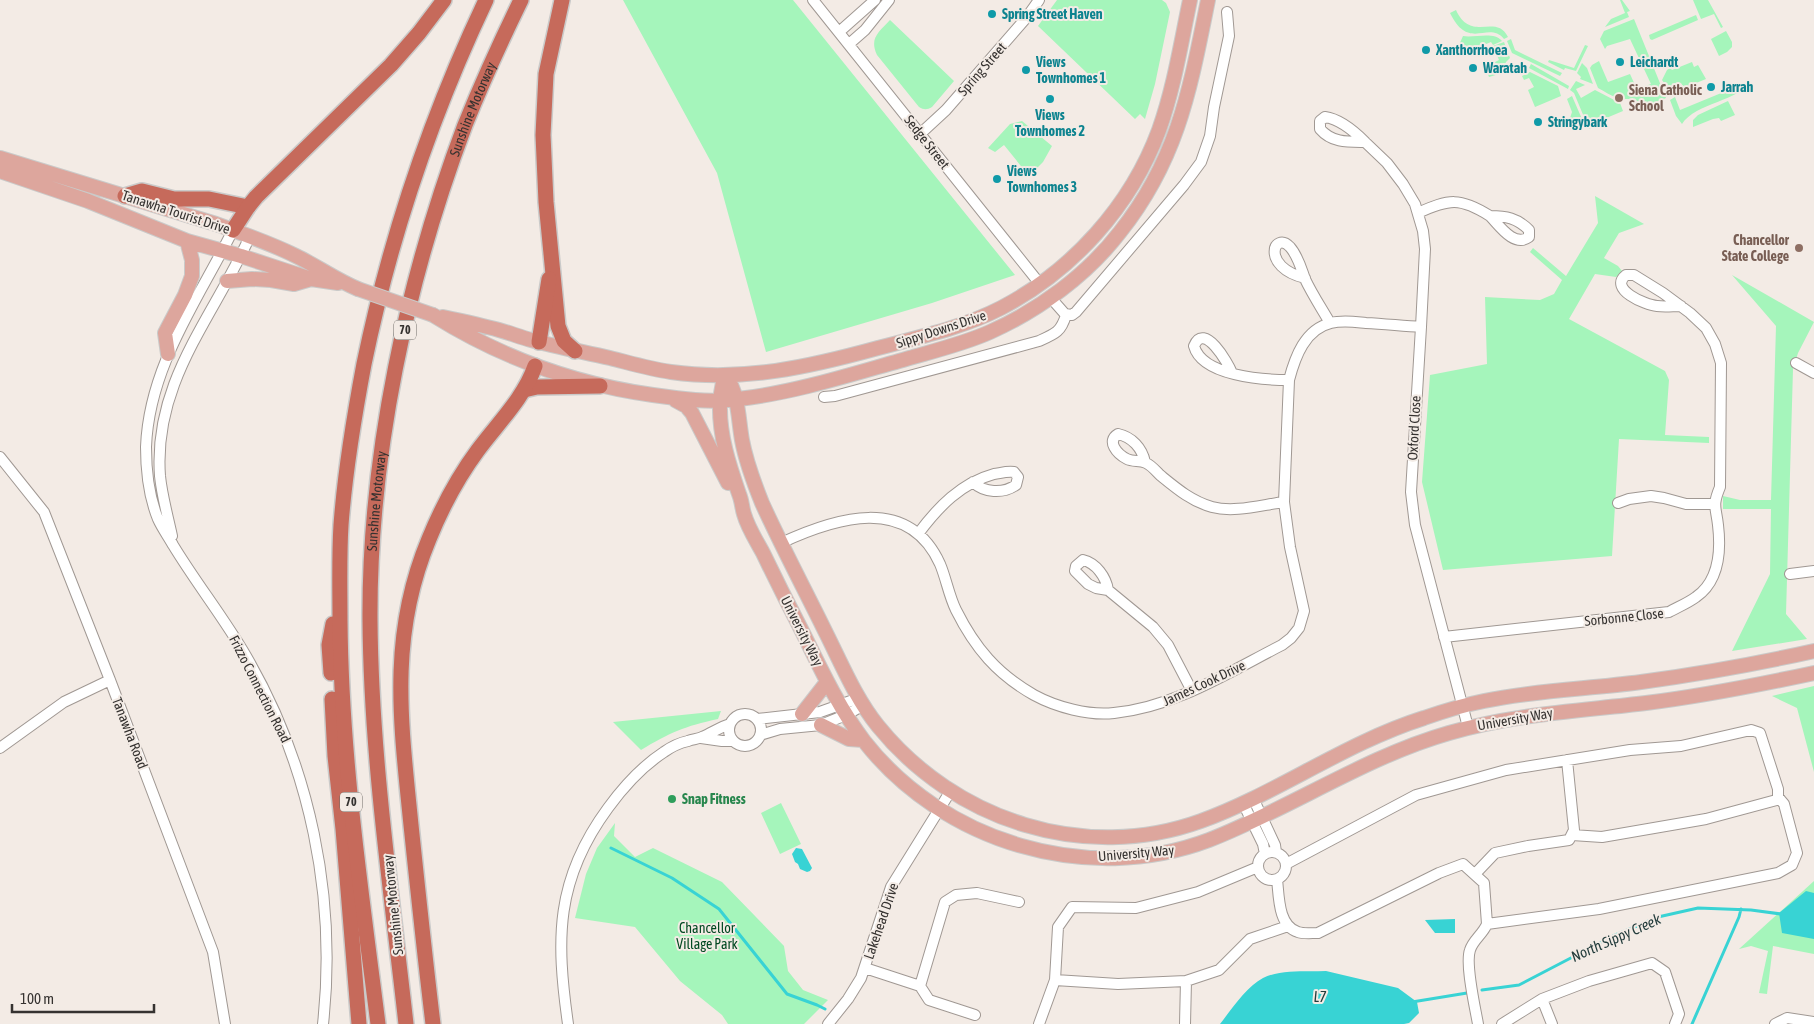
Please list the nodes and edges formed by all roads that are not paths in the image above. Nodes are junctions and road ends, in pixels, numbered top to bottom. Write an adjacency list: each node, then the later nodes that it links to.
1 (444, 0): 19 (highway)
2 (486, 0): 67 (highway, Sunshine Motorway / 70)
3 (521, 0): 115 (highway, Sunshine Motorway / 70)
4 (562, 0): 27 (highway)
5 (813, 0): 12 (street, Sedge Street)
6 (875, 0): 12 (street)
7 (889, 0): 13 (street)
8 (1039, 0): 14 (street, Spring Street)
9 (1190, 0): 32 (main road, Sippy Downs Drive)
10 (1208, 0): 33 (main road, Sippy Downs Drive)
11 (1227, 12): 36 (street)
12 (839, 32): 13 (street, Sedge Street)
13 (849, 44): 14 (street, Sedge Street)
14 (920, 134): 32 (street, Sedge Street)
15 (1365, 142): 20 (street, Oxford Close)
16 (0, 158): 18 (main road, Tanawha Tourist Drive)
17 (0, 171): 24 (main road, Tanawha Tourist Drive)
18 (124, 196): 19 (highway); 22 (main road, Tanawha Tourist Drive)
19 (248, 207): 22 (highway)
20 (1418, 213): 21 (street); 38 (street, Oxford Close)
21 (1490, 216)
22 (233, 230): 23 (main road, Tanawha Tourist Drive); 25 (street, Frizzo Connection Road)
23 (250, 236): 26 (street, Frizzo Connection Road); 31 (main road, Tanawha Tourist Drive)
24 (187, 241): 25 (main road, Tanawha Tourist Drive); 41 (main road)
25 (223, 251): 26 (main road, Tanawha Tourist Drive); 41 (street, Frizzo Connection Road)
26 (241, 256): 29 (main road, Tanawha Tourist Drive); 30 (street, Frizzo Connection Road)
27 (552, 260): 39 (highway); 40 (highway)
28 (1305, 278): 37 (street)
29 (311, 279): 30 (main road); 31 (main road, Tanawha Tourist Drive)
30 (227, 281): 63 (street, Frizzo Connection Road)
31 (344, 283): 35 (main road, Tanawha Tourist Drive, bridge)
32 (1040, 284): 33 (main road); 46 (main road, Sippy Downs Drive)
33 (1050, 297): 36 (street); 52 (main road, Sippy Downs Drive)
34 (1681, 306): 34 (street, Sorbonne Close); 59 (street, Sorbonne Close)
35 (433, 315): 39 (main road, Tanawha Tourist Drive); 43 (main road, Tanawha Tourist Drive)
36 (1066, 315): 51 (street)
37 (1330, 323): 38 (street); 47 (street, James Cook Drive)
38 (1421, 327): 69 (street, Oxford Close)
39 (539, 342): 40 (main road, Sippy Downs Drive); 43 (main road)
40 (575, 350): 46 (main road, Sippy Downs Drive)
41 (168, 354): 63 (street, Frizzo Connection Road)
42 (1796, 363): 45 (street)
43 (535, 366): 48 (main road, Sippy Downs Drive); 49 (highway)
44 (1232, 373): 47 (street)
45 (1814, 373)
46 (725, 376): 52 (main road, University Way); 53 (main road, University Way)
47 (1289, 380): 57 (street, James Cook Drive)
48 (600, 386): 49 (highway); 50 (main road, Sippy Downs Drive)
49 (524, 390): 116 (highway)
50 (663, 397): 53 (main road, Sippy Downs Drive); 60 (main road)
51 (824, 397)
52 (736, 400): 53 (main road, Sippy Downs Drive); 62 (main road, University Way)
53 (720, 401): 60 (main road, University Way)
54 (0, 456): 72 (street, Tanawha Road)
55 (1145, 462): 57 (street)
56 (974, 482): 61 (street)
57 (1284, 502): 74 (street, James Cook Drive)
58 (1618, 503): 59 (street)
59 (1714, 504): 69 (street, Sorbonne Close)
60 (745, 518): 64 (main road, University Way)
61 (918, 534): 62 (street, James Cook Drive); 74 (street, James Cook Drive)
62 (781, 543): 64 (main road); 75 (main road, University Way)
63 (175, 547): 112 (street, Frizzo Connection Road)
64 (763, 553): 73 (main road, University Way)
65 (1814, 572): 66 (street)
66 (1790, 574)
67 (340, 578): 113 (highway); 114 (highway, Sunshine Motorway / 70)
68 (1108, 590): 74 (street)
69 (1444, 636): 76 (street, Oxford Close)
70 (1814, 651): 76 (main road, University Way)
71 (1814, 673): 82 (main road, University Way)
72 (110, 680): 87 (street); 111 (street, Tanawha Road)
73 (827, 682): 77 (main road, University Way); 78 (main road)
74 (1192, 691)
75 (862, 702): 77 (street); 89 (main road, University Way)
76 (1462, 706): 82 (street, Oxford Close); 91 (main road, University Way)
77 (843, 710): 78 (street); 81 (street); 85 (main road, University Way)
78 (802, 714): 79 (street)
79 (756, 718): 80 (street); 83 (street)
80 (730, 724): 84 (street); 86 (street)
81 (821, 724): 83 (street); 85 (main road)
82 (1468, 728): 93 (main road, University Way)
83 (760, 735): 86 (street)
84 (701, 738): 86 (street); 117 (street)
85 (863, 740): 92 (main road, University Way)
86 (733, 741)
87 (0, 748)
88 (1567, 760): 90 (street); 94 (street); 96 (street)
89 (950, 792): 91 (main road, University Way); 92 (street, Lakehead Drive)
90 (1780, 799): 94 (street); 101 (street)
91 (1248, 800): 93 (street)
92 (939, 810): 93 (main road, University Way); 103 (street, Lakehead Drive)
93 (1257, 818): 95 (street)
94 (1572, 835): 98 (street)
95 (1271, 853): 96 (street); 97 (street)
96 (1286, 864): 99 (street)
97 (1258, 867): 99 (street); 104 (street)
98 (1474, 874): 101 (street); 102 (street)
99 (1277, 879): 102 (street)
100 (1019, 902): 106 (street)
101 (1487, 924): 121 (street)
102 (1288, 926): 105 (street)
103 (865, 968): 106 (street); 118 (street, Lakehead Drive)
104 (1055, 980): 105 (street); 119 (street)
105 (1186, 982): 120 (street)
106 (920, 986): 108 (street)
107 (1542, 999): 122 (street); 123 (street); 124 (street)
108 (974, 1015)
109 (1814, 1022): 110 (street)
110 (1777, 1023)
111 (225, 1024)
112 (323, 1024)
113 (359, 1024)
114 (378, 1024)
115 (406, 1024)
116 (433, 1024)
117 (568, 1024)
118 (828, 1024)
119 (1039, 1024)
120 (1185, 1024)
121 (1478, 1024)
122 (1502, 1024)
123 (1552, 1024)
124 (1675, 1024)

